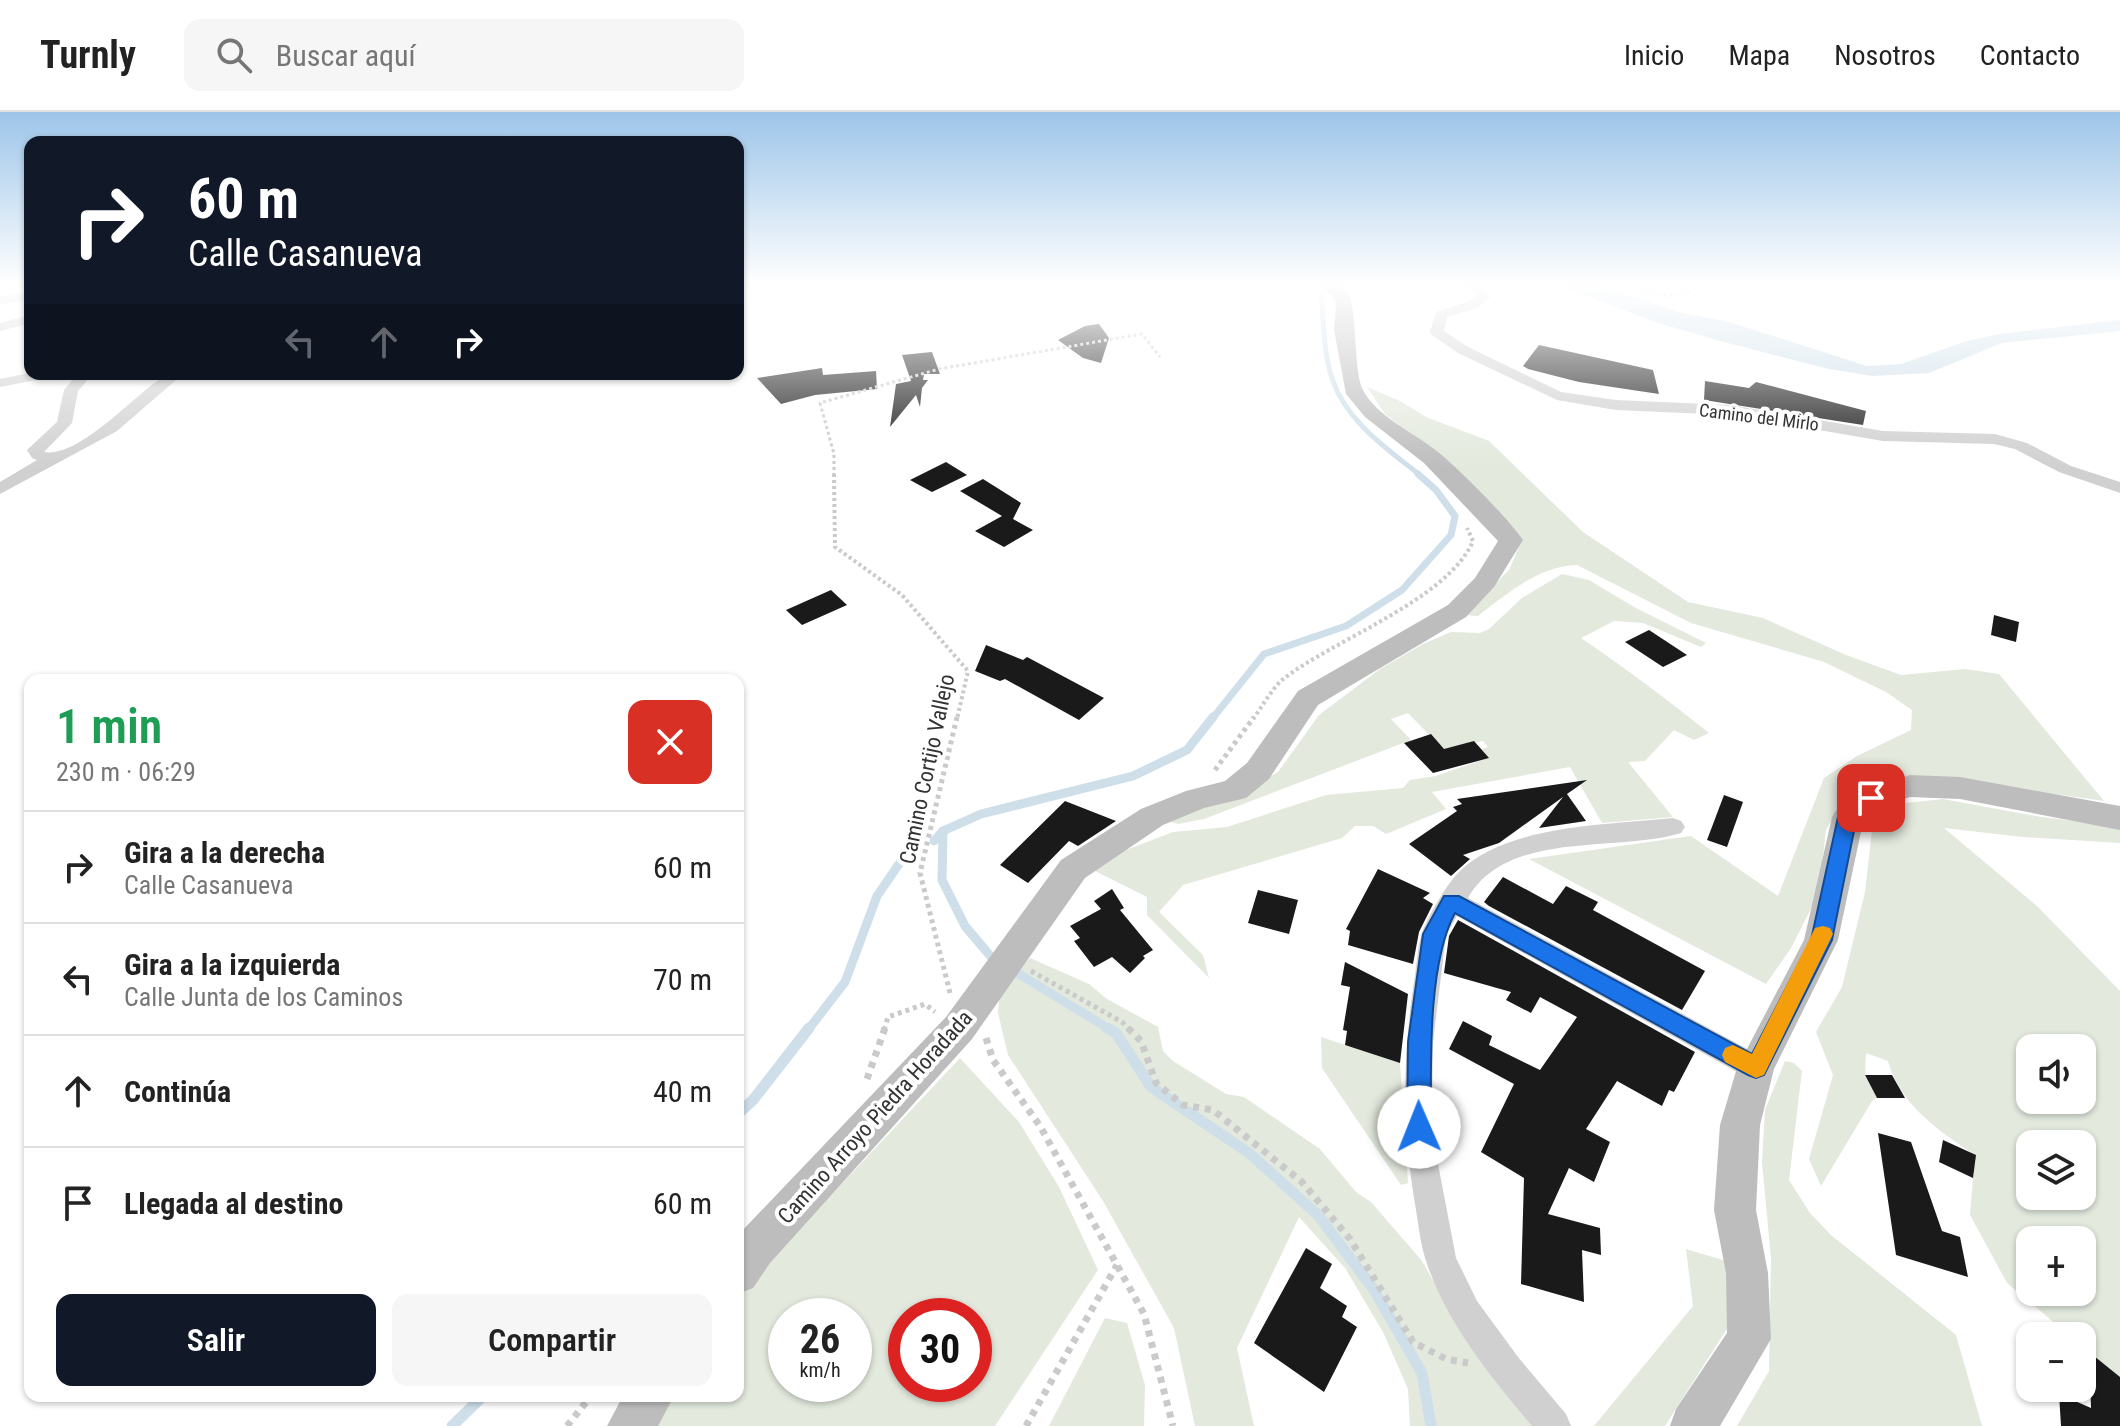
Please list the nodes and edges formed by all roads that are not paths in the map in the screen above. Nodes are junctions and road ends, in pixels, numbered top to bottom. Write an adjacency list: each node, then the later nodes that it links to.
1 (1346, 346): 14 (main road, Camino Arroyo Piedra Horadada)
2 (1458, 346): 8 (street, Camino del Mirlo)
3 (24, 378): 6 (street)
4 (80, 380): 7 (street)
5 (169, 380): 7 (street)
6 (0, 383)
7 (51, 458): 9 (street)
8 (2120, 488)
9 (0, 489)
10 (2120, 818): 13 (main road)
11 (1673, 827): 12 (street)
12 (1452, 901): 13 (street); 17 (street)
13 (1756, 1068): 18 (main road)
14 (744, 1264)
15 (647, 1402): 16 (main road)
16 (630, 1426)
17 (1554, 1426)
18 (1693, 1426)

